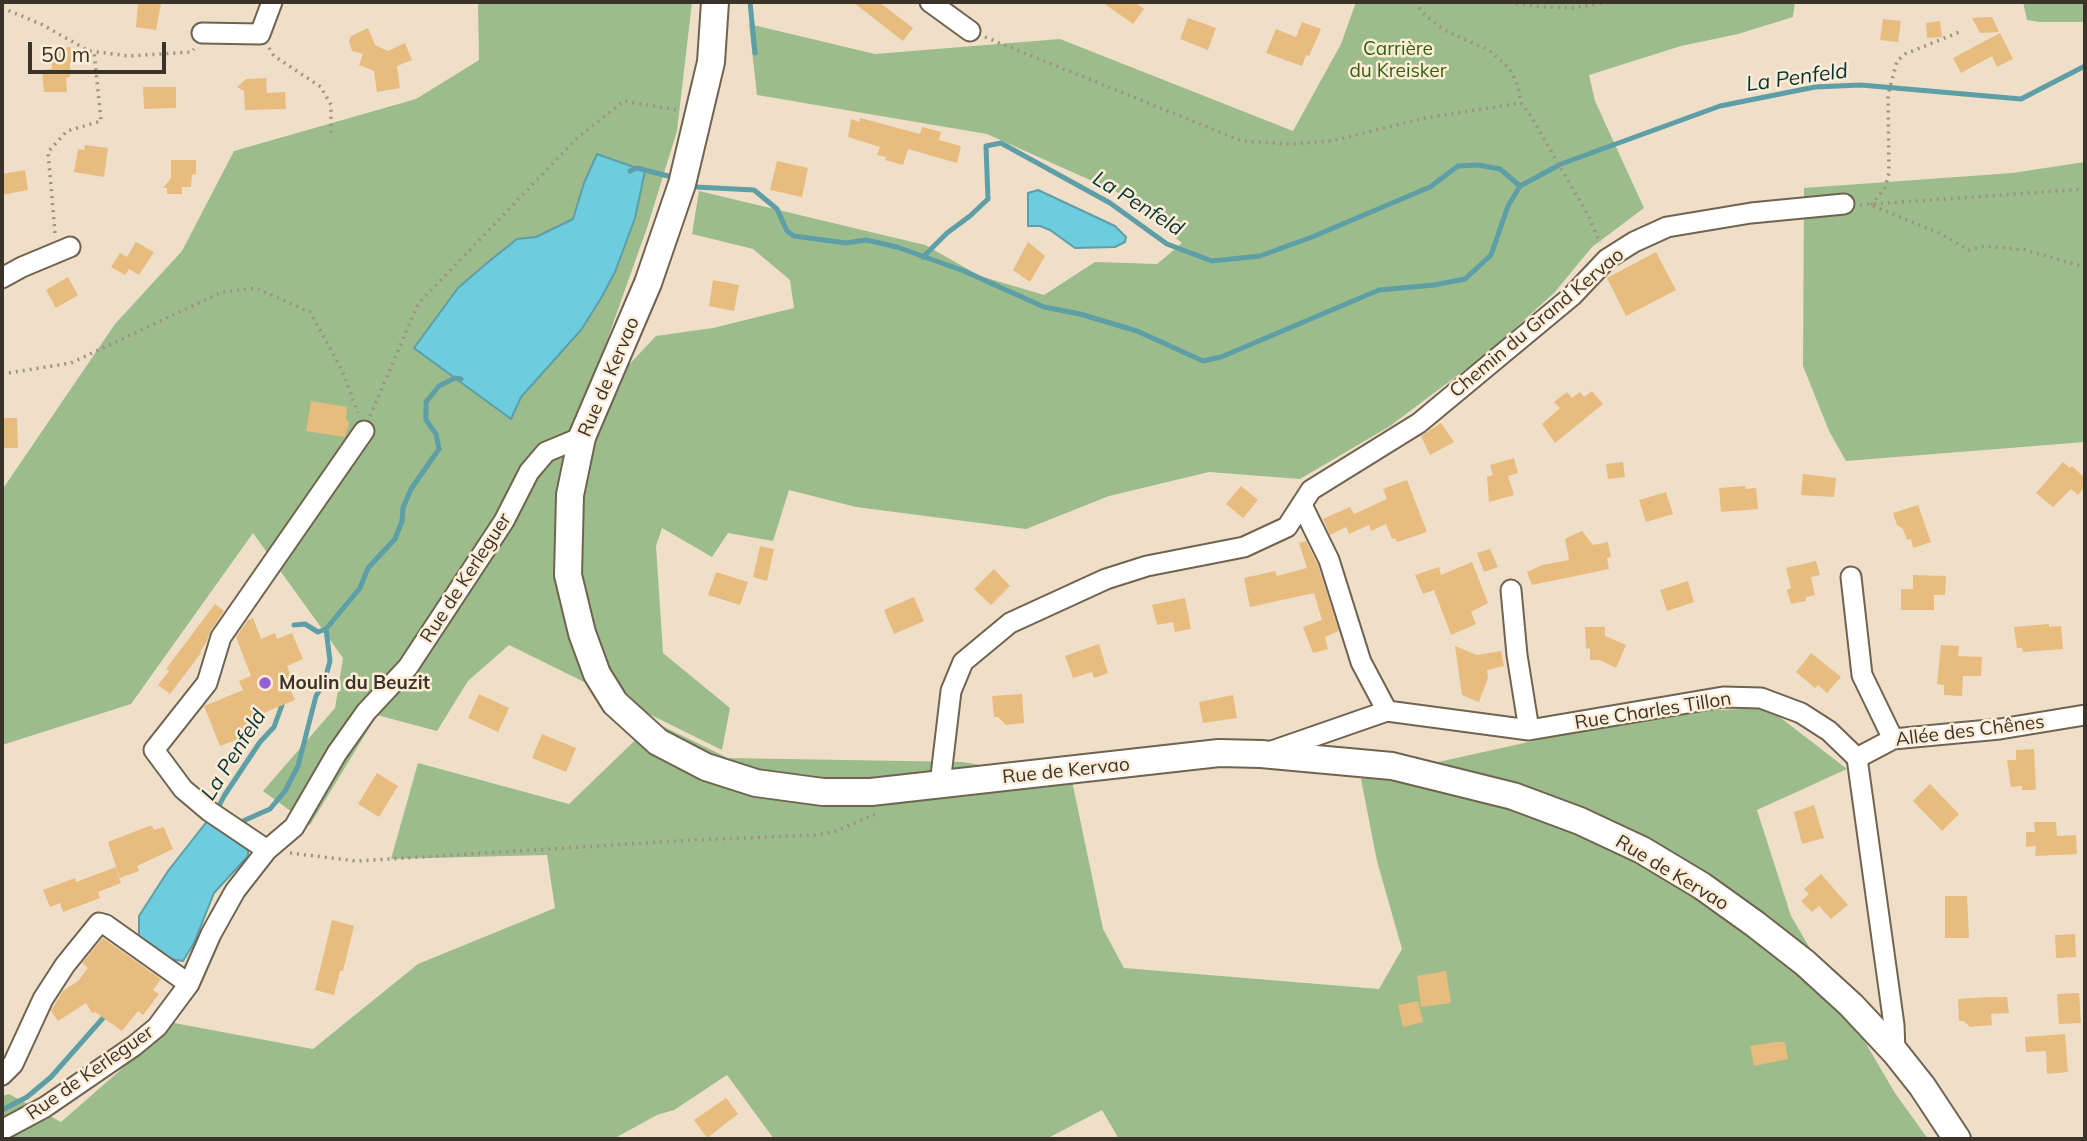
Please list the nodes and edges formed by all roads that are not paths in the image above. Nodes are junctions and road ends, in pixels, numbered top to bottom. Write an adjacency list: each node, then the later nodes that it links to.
1 (272, 2): 5 (street)
2 (715, 2): 10 (main road, Rue de Kervao)
3 (930, 2): 4 (street)
4 (970, 31)
5 (202, 33)
6 (1844, 204): 11 (street, Chemin du Grand Kervao)
7 (63, 250): 8 (street)
8 (2, 278)
9 (364, 431): 21 (street)
10 (582, 437): 20 (main road, Rue de Kervao); 21 (street, Rue de Kerleguer)
11 (1302, 505): 14 (street); 20 (street, Chemin du Grand Kervao)
12 (1851, 578): 17 (street)
13 (1511, 590): 16 (street)
14 (1387, 710): 16 (street, Rue Charles Tillon); 18 (street)
15 (2085, 715): 17 (street, Allée des Chênes)
16 (1530, 730): 19 (street, Rue Charles Tillon)
17 (1893, 739): 19 (street, Allée des Chênes)
18 (1261, 754): 20 (main road, Rue de Kervao); 23 (main road, Rue de Kervao)
19 (1857, 758): 23 (street)
20 (940, 783)
21 (267, 850): 22 (street, Rue de Kerleguer)
22 (189, 984): 24 (street); 25 (street, Rue de Kerleguer)
23 (1895, 1052): 26 (main road, Rue de Kervao)
24 (2, 1075)
25 (2, 1130)
26 (1957, 1139)

